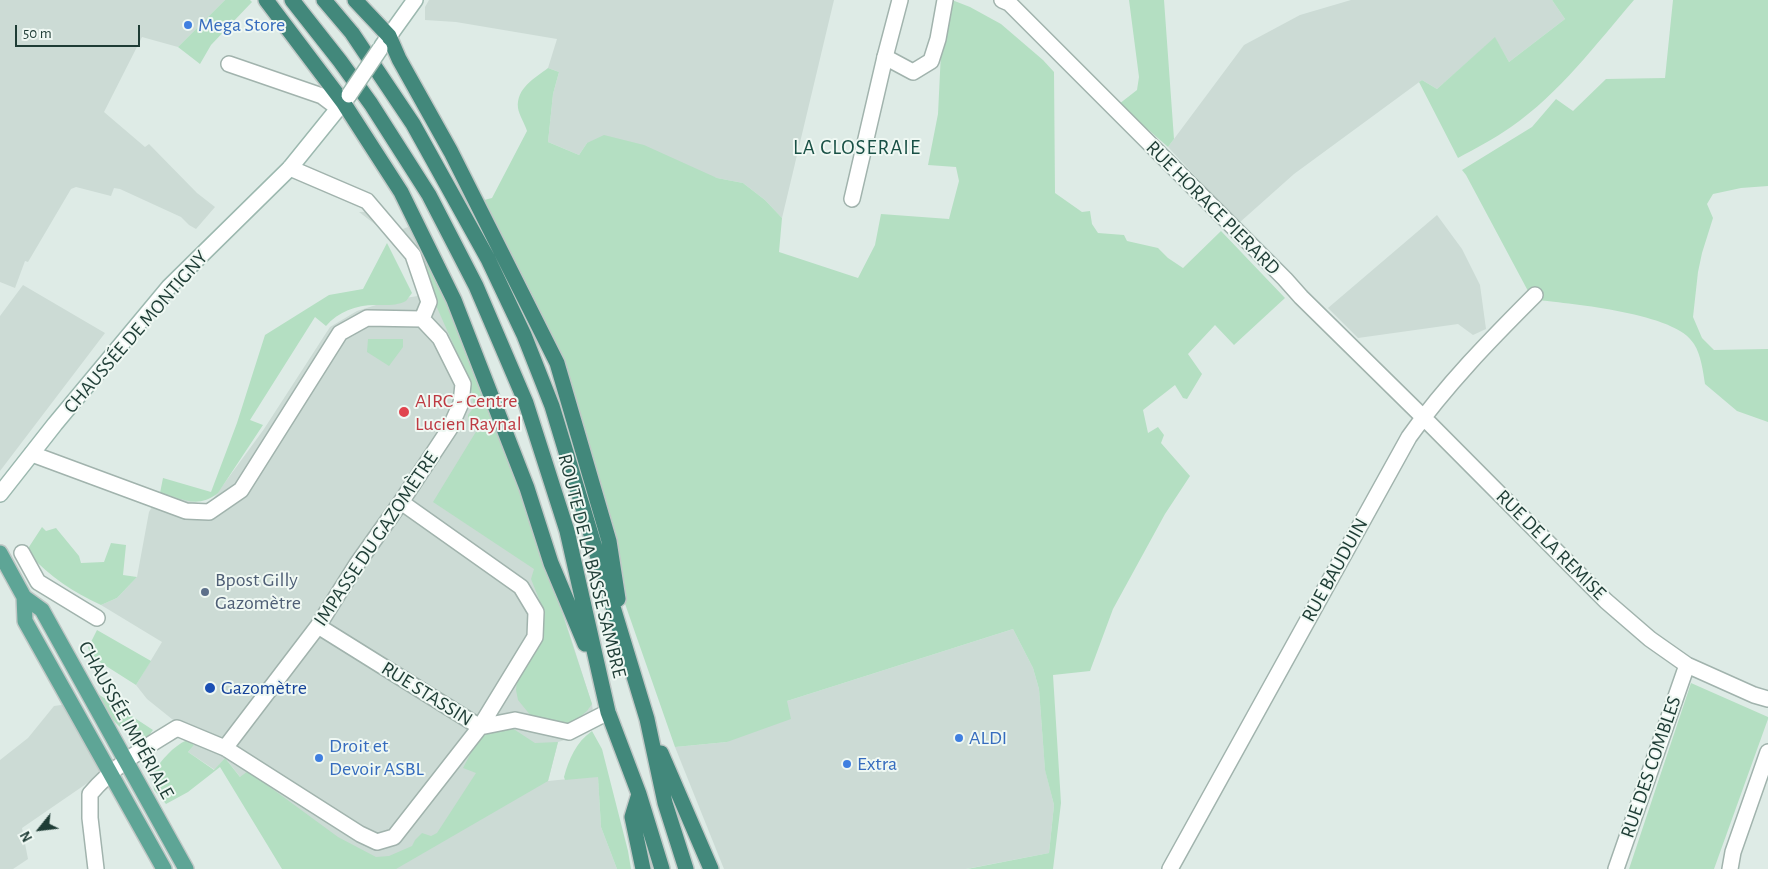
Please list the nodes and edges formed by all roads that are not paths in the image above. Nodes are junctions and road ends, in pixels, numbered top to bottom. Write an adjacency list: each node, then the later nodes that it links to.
1 (266, 0): 12 (highway)
2 (292, 0): 28 (highway, ROUTE DE LA BASSE SAMBRE)
3 (324, 0): 26 (highway, ROUTE DE LA BASSE SAMBRE)
4 (355, 0): 9 (highway)
5 (415, 0): 9 (street, CHAUSSÉE DE MONTIGNY)
6 (900, 0): 10 (street)
7 (945, 0): 10 (street)
8 (1002, 0): 17 (street, RUE HORACE PIERARD)
9 (384, 43): 12 (street, CHAUSSÉE DE MONTIGNY, bridge); 26 (highway)
10 (885, 57): 14 (street)
11 (229, 64): 12 (street)
12 (343, 101): 13 (street, CHAUSSÉE DE MONTIGNY); 28 (highway)
13 (290, 168): 16 (street); 18 (street, CHAUSSÉE DE MONTIGNY)
14 (852, 199)
15 (1534, 295): 17 (street, RUE BAUDUIN)
16 (422, 319): 18 (street); 20 (street, IMPASSE DU GAZOMÈTRE)
17 (1423, 417): 27 (street, RUE DE LA REMISE); 45 (street, RUE BAUDUIN)
18 (32, 454): 19 (street, CHAUSSÉE DE MONTIGNY)
19 (0, 494)
20 (401, 502): 25 (street, IMPASSE DU GAZOMÈTRE); 32 (street, RUE STASSIN)
21 (0, 553): 23 (main road, CHAUSSÉE IMPÉRIALE)
22 (22, 553): 24 (street)
23 (24, 597): 35 (main road, CHAUSSÉE IMPÉRIALE); 36 (main road, CHAUSSÉE IMPÉRIALE)
24 (97, 618)
25 (318, 626): 32 (street, RUE STASSIN); 33 (street, IMPASSE DU GAZOMÈTRE)
26 (626, 654): 31 (highway, ROUTE DE LA BASSE SAMBRE)
27 (1687, 664): 29 (street, RUE DE LA REMISE); 46 (street, RUE DES COMBLES)
28 (601, 681): 30 (highway, ROUTE DE LA BASSE SAMBRE)
29 (1768, 699)
30 (608, 712): 32 (street); 37 (highway, ROUTE DE LA BASSE SAMBRE)
31 (647, 719): 43 (highway, ROUTE DE LA BASSE SAMBRE); 44 (highway)
32 (480, 727): 33 (street)
33 (226, 748): 35 (street)
34 (1768, 752): 47 (street)
35 (126, 760): 36 (street); 40 (main road, CHAUSSÉE IMPÉRIALE)
36 (110, 772): 38 (street); 39 (main road, CHAUSSÉE IMPÉRIALE)
37 (639, 794): 41 (highway); 42 (highway, ROUTE DE LA BASSE SAMBRE)
38 (96, 869)
39 (164, 869)
40 (186, 869)
41 (643, 869)
42 (662, 869)
43 (686, 869)
44 (711, 869)
45 (1170, 869)
46 (1616, 869)
47 (1730, 869)

